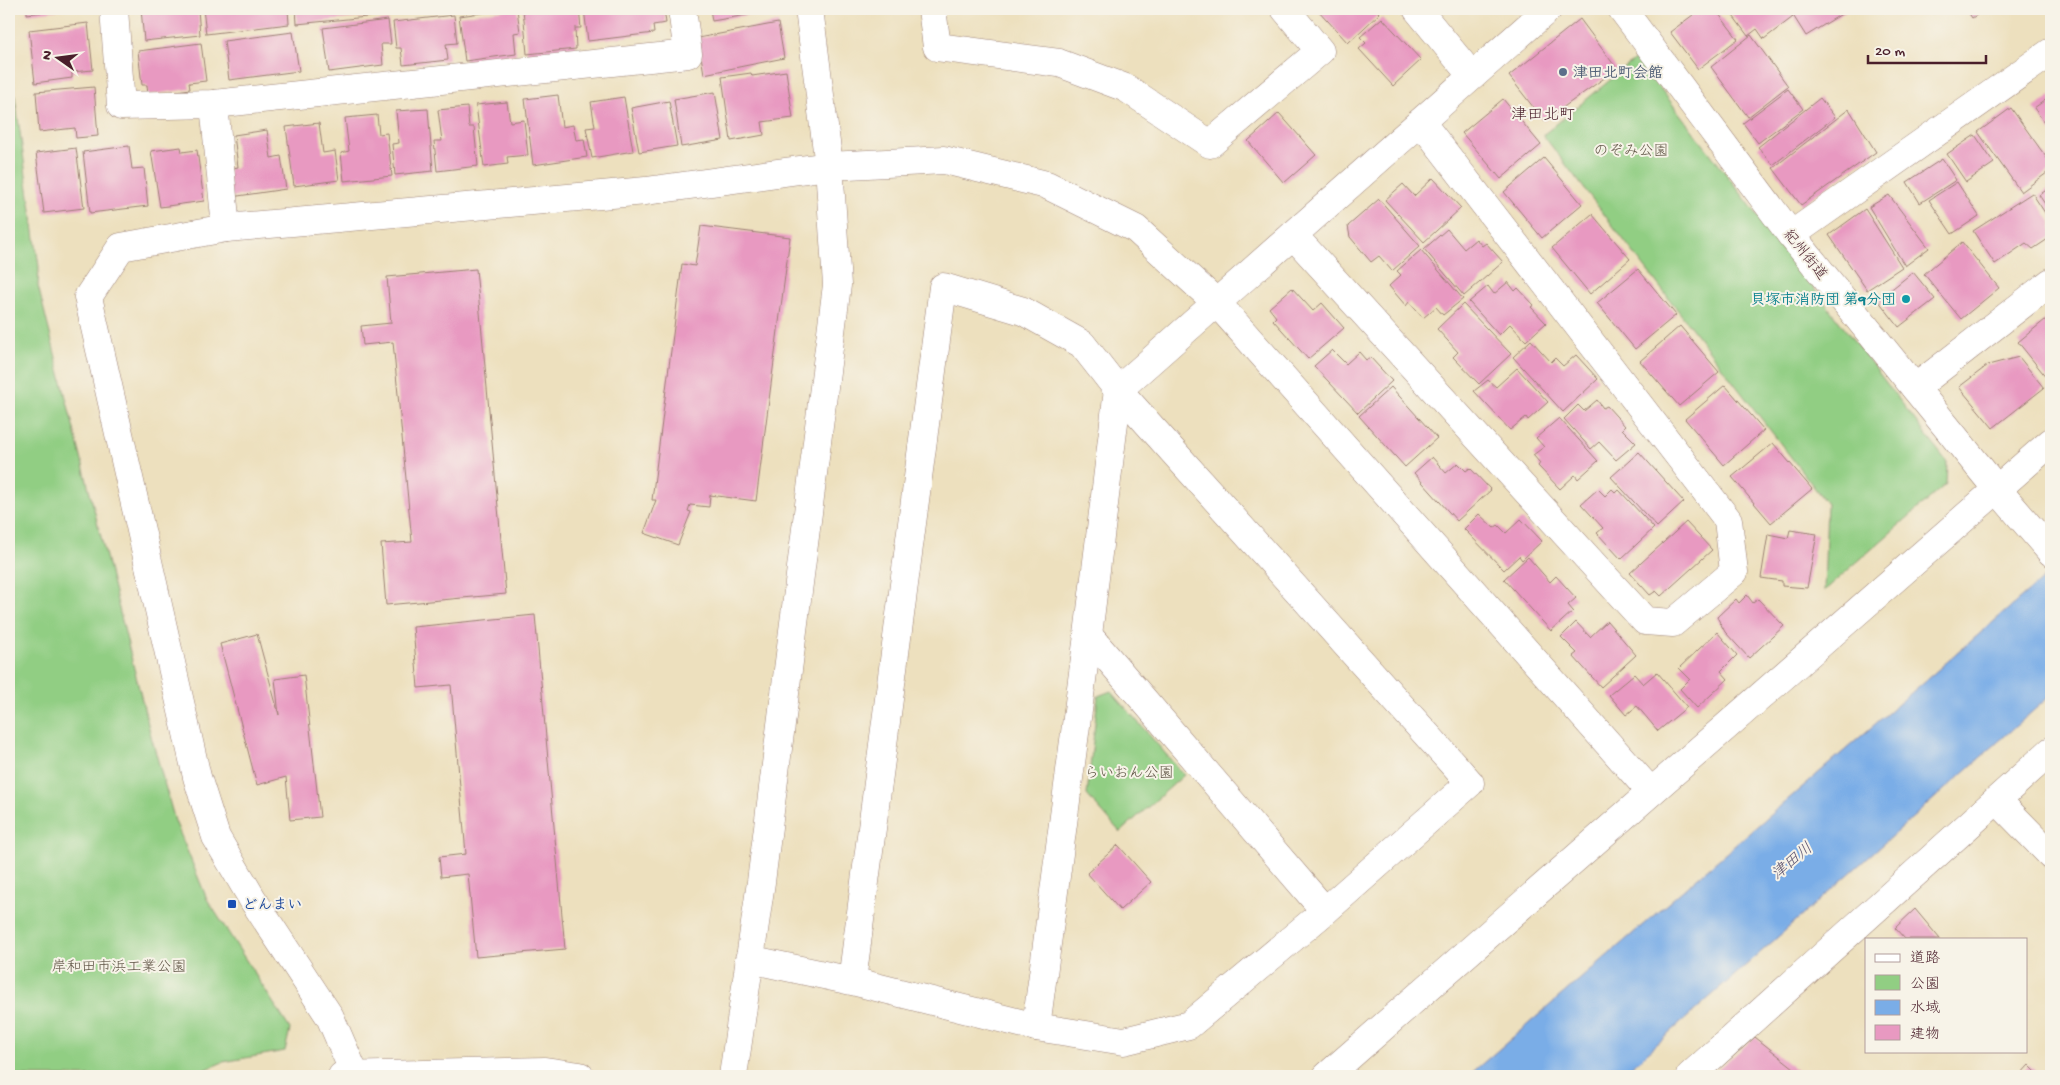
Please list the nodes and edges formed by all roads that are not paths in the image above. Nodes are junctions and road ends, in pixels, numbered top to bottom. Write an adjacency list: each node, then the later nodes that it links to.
1 (114, 9): 11 (street)
2 (682, 9): 11 (street)
3 (808, 9): 13 (street)
4 (932, 9): 5 (street)
5 (1284, 9)
6 (1418, 9): 10 (street)
7 (1548, 9): 10 (street)
8 (1622, 9): 16 (street, 紀州街道)
9 (2051, 52): 16 (street)
10 (1472, 76): 12 (street)
11 (214, 104): 14 (street)
12 (1421, 122): 15 (street); 15 (street)
13 (830, 166): 14 (street); 18 (street); 30 (street)
14 (226, 228): 33 (street)
15 (1293, 235): 18 (street)
16 (1791, 235): 19 (street, 紀州街道)
17 (2051, 282): 19 (street)
18 (1217, 303): 20 (street); 26 (street)
19 (1915, 388): 22 (street, 紀州街道)
20 (1118, 390): 24 (street); 29 (street); 31 (street)
21 (2051, 442): 22 (street)
22 (1996, 488): 23 (street, 紀州街道); 26 (street)
23 (2045, 544)
24 (1088, 635): 29 (street); 32 (street)
25 (2051, 751): 27 (street)
26 (1650, 792): 36 (street)
27 (1997, 800): 28 (street); 37 (street)
28 (2051, 855)
29 (1325, 911): 32 (street)
30 (749, 959): 31 (street); 35 (street)
31 (852, 981): 32 (street)
32 (1036, 1027)
33 (348, 1076): 34 (street)
34 (580, 1076)
35 (733, 1076)
36 (1327, 1076)
37 (1690, 1076)

